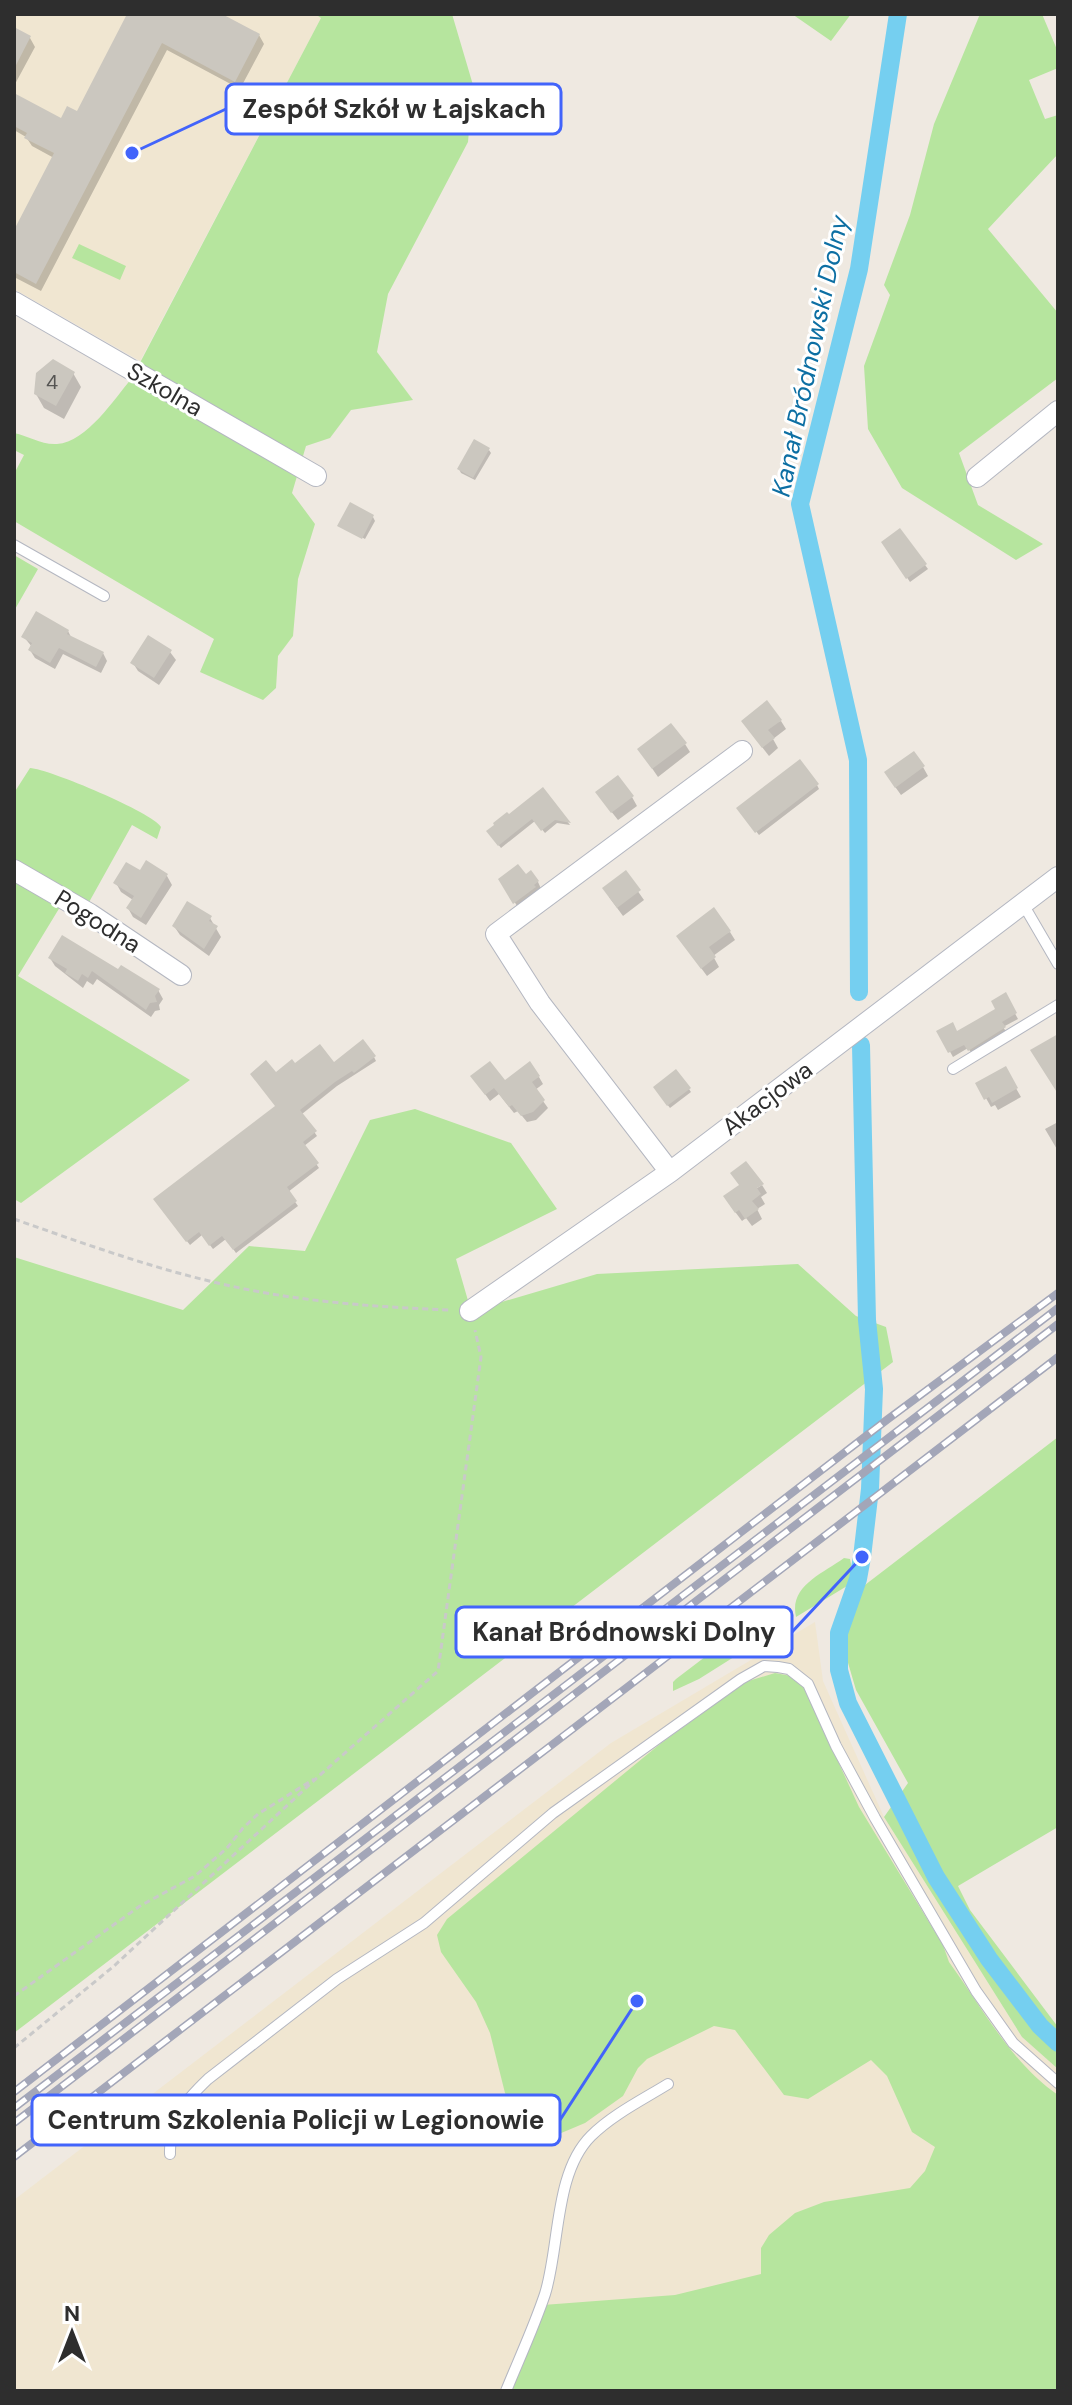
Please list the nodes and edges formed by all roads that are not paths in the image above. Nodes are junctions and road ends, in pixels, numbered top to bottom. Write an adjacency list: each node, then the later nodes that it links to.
1 (14, 302): 3 (street, Szkolna)
2 (1058, 411): 4 (street)
3 (316, 476)
4 (977, 477)
5 (14, 545): 6 (lane)
6 (104, 596)
7 (742, 751): 15 (street)
8 (14, 870): 12 (street, Pogodna)
9 (1058, 877): 10 (street, Akacjowa)
10 (1023, 904): 11 (lane); 15 (street, Akacjowa)
11 (1058, 964)
12 (181, 975)
13 (1058, 1005): 14 (lane)
14 (953, 1069)
15 (670, 1172): 16 (street, Akacjowa)
16 (470, 1311)
17 (1058, 2083): 19 (lane)
18 (668, 2084): 20 (lane)
19 (170, 2154)
20 (506, 2391)

